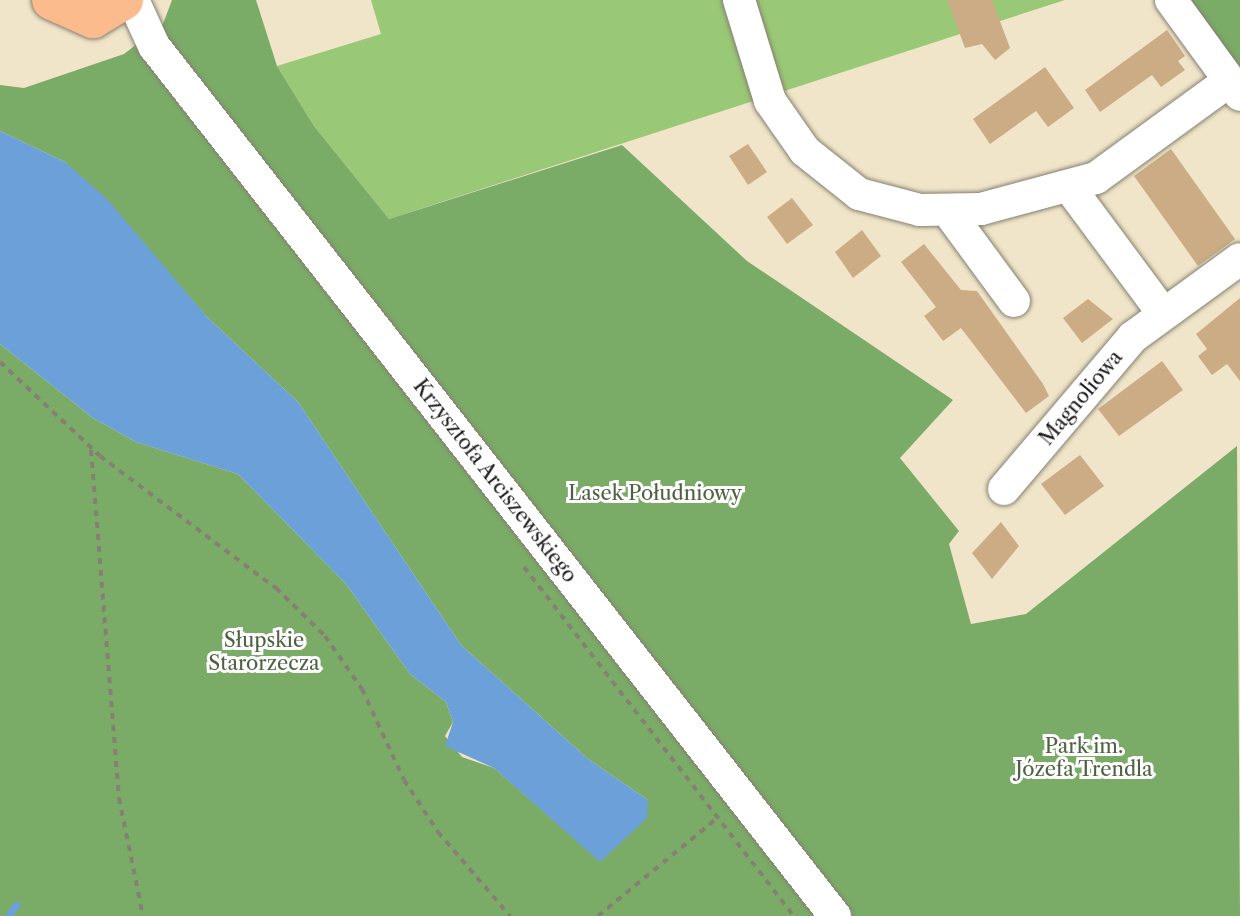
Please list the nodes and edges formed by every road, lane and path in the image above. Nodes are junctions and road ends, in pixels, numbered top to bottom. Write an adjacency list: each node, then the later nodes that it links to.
1 (52, 0): 4 (main road)
2 (739, 0): 7 (street)
3 (1171, 0): 5 (street)
4 (121, 4): 14 (street, Krzysztofa Arciszewskiego)
5 (1235, 88): 6 (street)
6 (1070, 188): 7 (street); 10 (street)
7 (950, 214): 9 (street)
8 (1240, 259): 10 (street, Magnoliowa)
9 (1014, 301)
10 (1163, 313): 13 (street, Magnoliowa)
11 (0, 362): 12 (path)
12 (91, 447): 17 (path); 18 (path)
13 (1004, 489)
14 (742, 798): 16 (path); 21 (street, Krzysztofa Arciszewskiego)
15 (710, 809): 16 (path)
16 (717, 818): 19 (path); 20 (path)
17 (143, 916)
18 (510, 916)
19 (598, 916)
20 (794, 916)
21 (835, 916)

